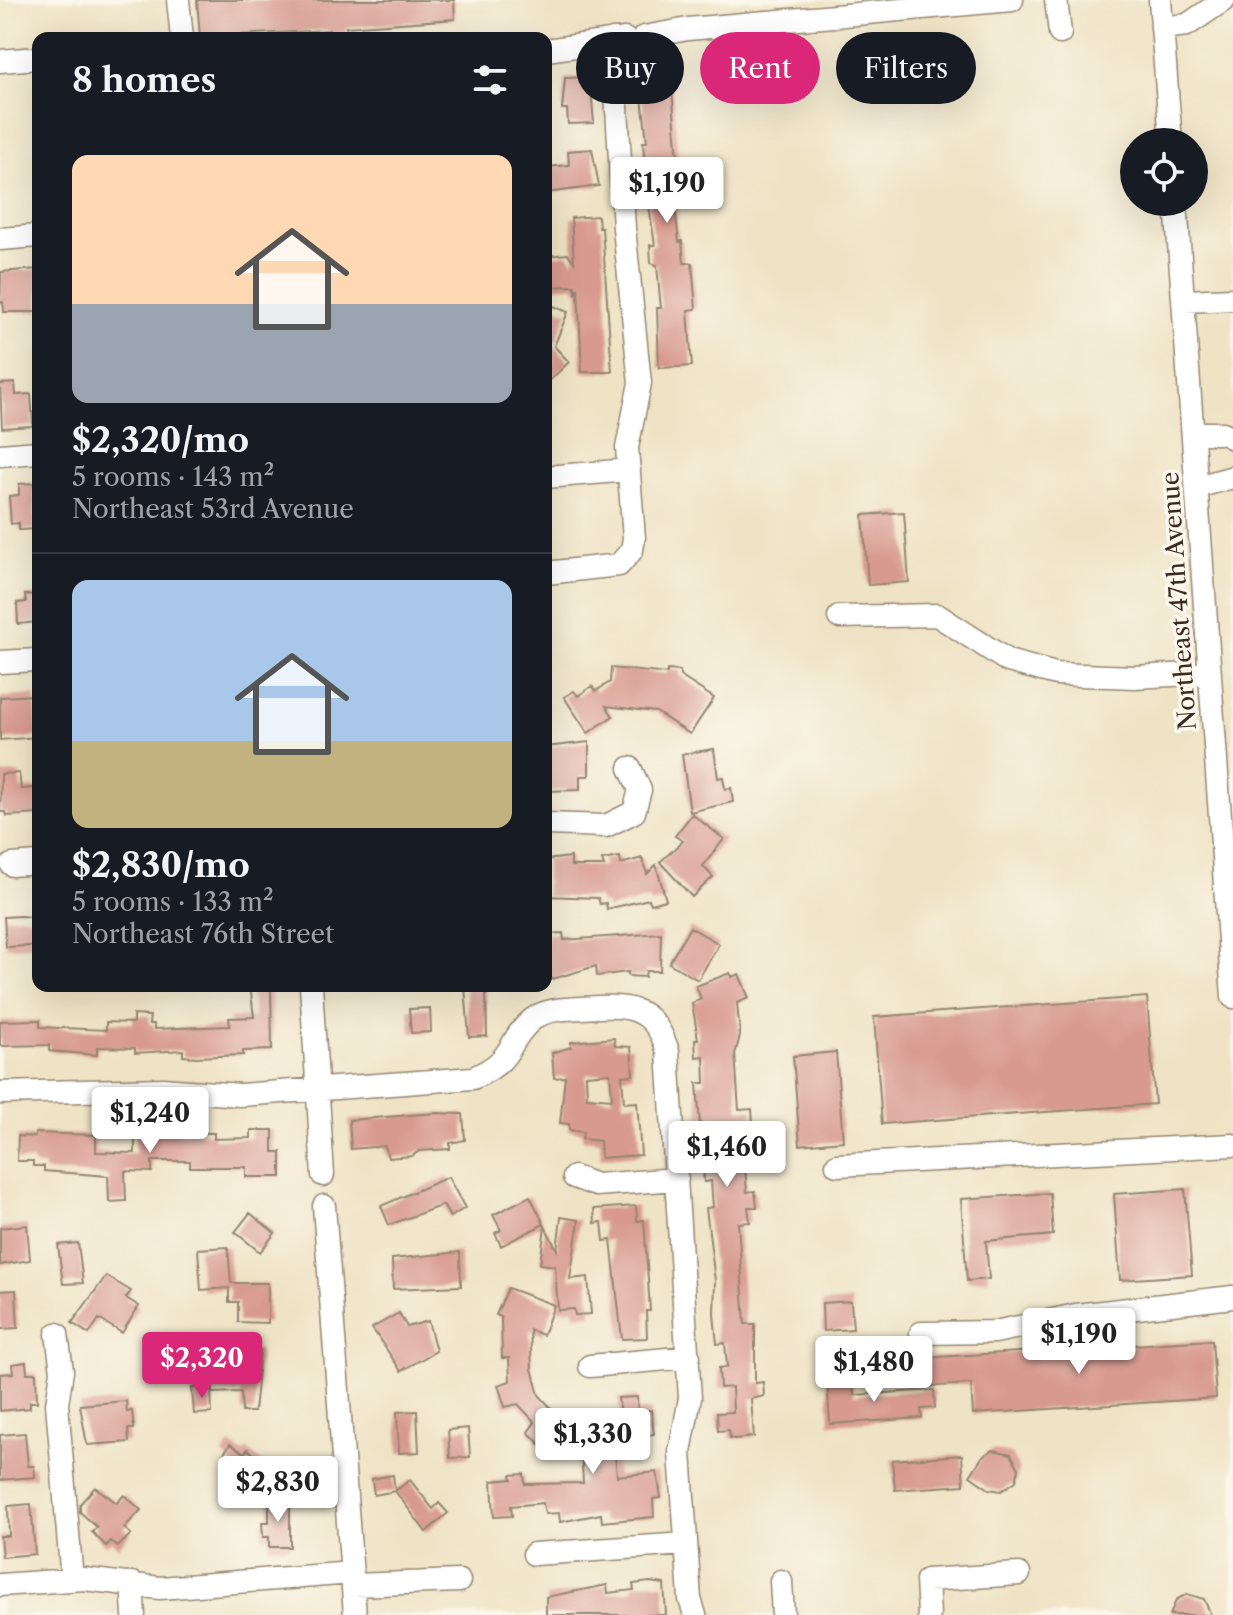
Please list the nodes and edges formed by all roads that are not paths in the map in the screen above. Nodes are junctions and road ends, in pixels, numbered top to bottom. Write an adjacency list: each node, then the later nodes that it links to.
1 (178, 0): 7 (street)
2 (1012, 0): 8 (street)
3 (1056, 0): 9 (street)
4 (1160, 0): 6 (street)
5 (1224, 0): 6 (street)
6 (1162, 28): 15 (street)
7 (181, 32)
8 (671, 32)
9 (1060, 33)
10 (576, 46): 11 (street)
11 (552, 49)
12 (32, 58): 13 (street)
13 (0, 61)
14 (617, 104): 25 (street)
15 (1170, 128)
16 (1177, 216): 20 (street, Northeast 47th Avenue)
17 (32, 236): 18 (street)
18 (0, 239)
19 (1233, 299): 20 (street)
20 (1184, 301): 21 (street, Northeast 47th Avenue)
21 (1193, 433): 22 (street); 28 (street, Northeast 47th Avenue)
22 (1233, 438)
23 (32, 452): 24 (street)
24 (0, 455)
25 (629, 470): 26 (street); 29 (street)
26 (552, 476)
27 (1233, 477): 28 (street)
28 (1197, 487): 33 (street, Northeast 47th Avenue)
29 (552, 573)
30 (839, 617): 33 (street)
31 (0, 656): 32 (street)
32 (32, 659)
33 (1210, 673): 39 (street, Northeast 47th Avenue)
34 (630, 768): 35 (street)
35 (552, 824)
36 (32, 863): 37 (street)
37 (12, 865)
38 (311, 992): 40 (street)
39 (1233, 997)
40 (316, 1090): 41 (street); 44 (street); 46 (street)
41 (0, 1093)
42 (1233, 1145): 43 (street)
43 (837, 1165)
44 (323, 1175)
45 (574, 1177): 46 (street)
46 (677, 1179): 51 (street)
47 (324, 1206): 56 (street)
48 (1233, 1297): 49 (street)
49 (921, 1333)
50 (57, 1334): 57 (street)
51 (689, 1357): 52 (street); 53 (street)
52 (590, 1366)
53 (686, 1544): 54 (street); 64 (street)
54 (534, 1554)
55 (1019, 1574): 66 (street)
56 (353, 1579): 58 (street); 60 (street); 63 (street)
57 (72, 1580): 60 (street); 61 (street)
58 (459, 1581)
59 (781, 1581): 65 (street)
60 (132, 1583): 62 (street)
61 (0, 1585)
62 (134, 1615)
63 (355, 1615)
64 (695, 1615)
65 (783, 1615)
66 (929, 1615)

